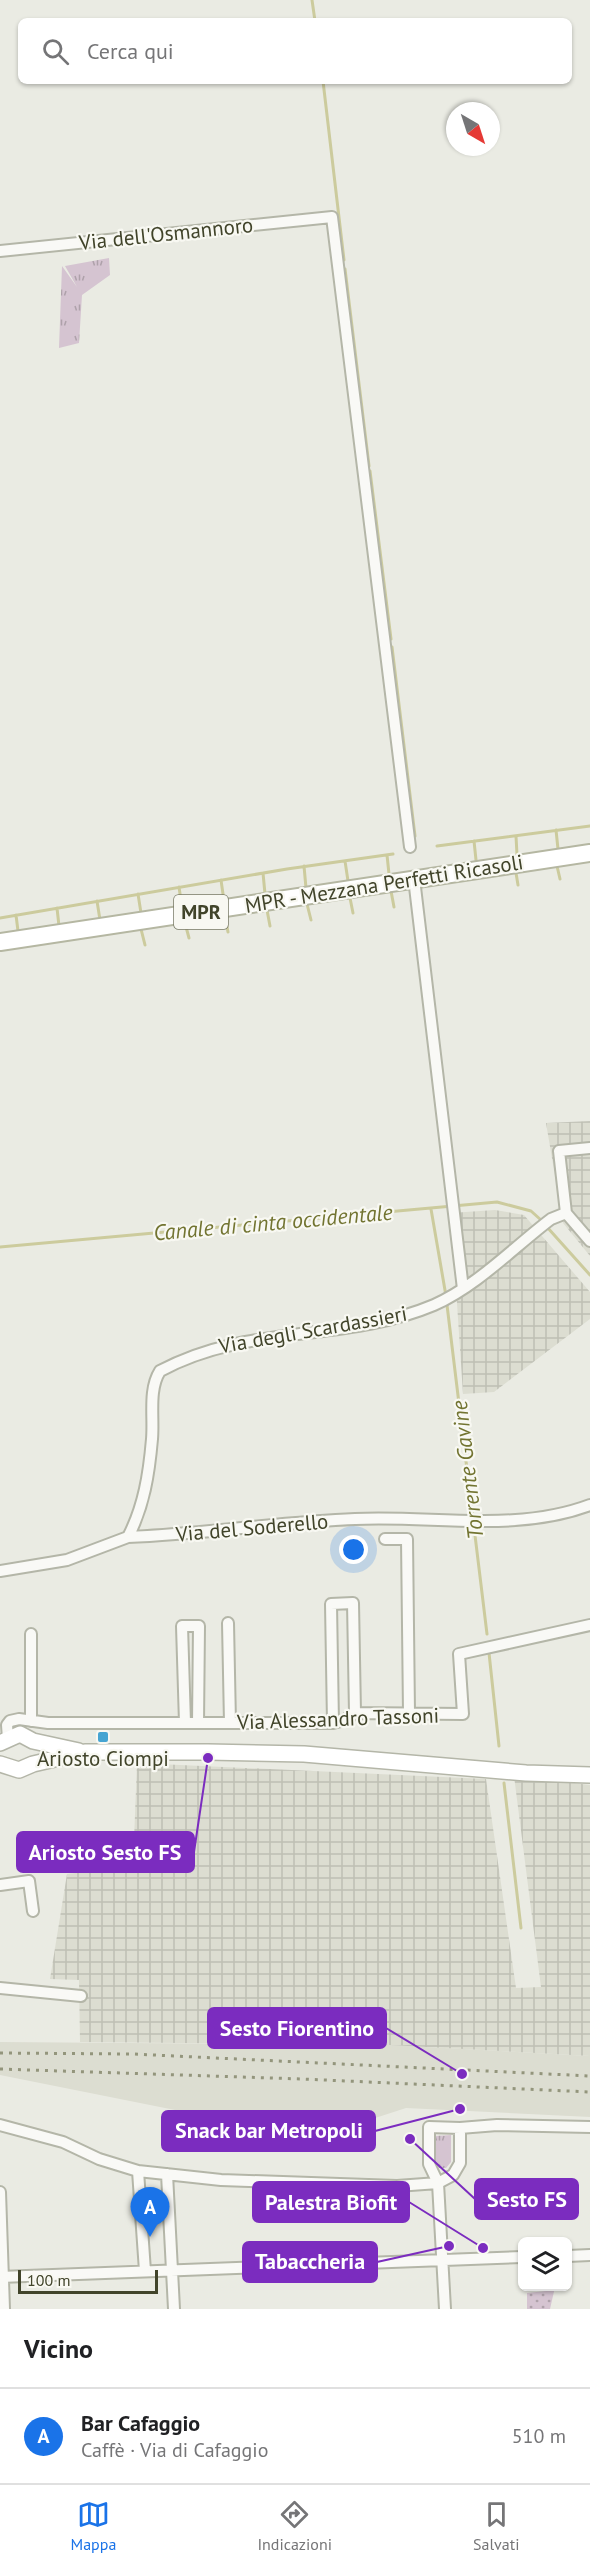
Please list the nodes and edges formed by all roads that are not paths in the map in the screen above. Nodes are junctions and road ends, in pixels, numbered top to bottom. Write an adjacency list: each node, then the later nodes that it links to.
1 (0, 251): 2 (street, Via dell'Osmannoro)
2 (410, 848)
3 (590, 853): 4 (main road, MPR - Mezzana Perfetti Ricasoli / MPR)
4 (408, 884): 5 (main road, MPR - Mezzana Perfetti Ricasoli / MPR); 9 (street)
5 (0, 942)
6 (590, 1148): 7 (street)
7 (566, 1213): 8 (street); 9 (street, Via degli Scardassieri)
8 (590, 1241)
9 (463, 1289): 11 (street, Via degli Scardassieri)
10 (590, 1504): 11 (street, Via del Soderello)
11 (128, 1537): 13 (street)
12 (385, 1539): 18 (street)
13 (0, 1571)
14 (228, 1623): 22 (street)
15 (590, 1625): 18 (street, Via Alessandro Tassoni)
16 (31, 1634): 19 (street)
17 (355, 1713): 18 (street, Via Alessandro Tassoni); 23 (street, Via Alessandro Tassoni); 23 (street)
18 (409, 1713)
19 (31, 1721): 20 (street, Via Alessandro Tassoni); 24 (street, Via Alessandro Tassoni)
20 (185, 1723): 21 (street, Via Alessandro Tassoni); 21 (street)
21 (198, 1723): 22 (street, Via Alessandro Tassoni)
22 (230, 1723): 23 (street, Via Alessandro Tassoni)
23 (333, 1723)
24 (5, 1740): 25 (street); 29 (street)
25 (33, 1741): 26 (street); 28 (street)
26 (85, 1752): 27 (street); 28 (street)
27 (372, 1759): 30 (street); 31 (street)
28 (33, 1764): 29 (street)
29 (4, 1765)
30 (590, 1768)
31 (590, 1775)
32 (0, 1885): 33 (street)
33 (33, 1911)
34 (0, 1988): 35 (street)
35 (81, 1996)
36 (0, 2125): 39 (street)
37 (590, 2127): 38 (street)
38 (460, 2128): 41 (street); 41 (street)
39 (138, 2171): 40 (street); 48 (street)
40 (167, 2174): 41 (street); 47 (street)
41 (438, 2183): 46 (street)
42 (0, 2192): 49 (street)
43 (590, 2255): 44 (street)
44 (572, 2256)
45 (518, 2257): 46 (street)
46 (443, 2259): 47 (street); 52 (street)
47 (173, 2270): 48 (street); 51 (street)
48 (145, 2271): 49 (street)
49 (2, 2277): 50 (street)
50 (4, 2309)
51 (174, 2309)
52 (445, 2309)

